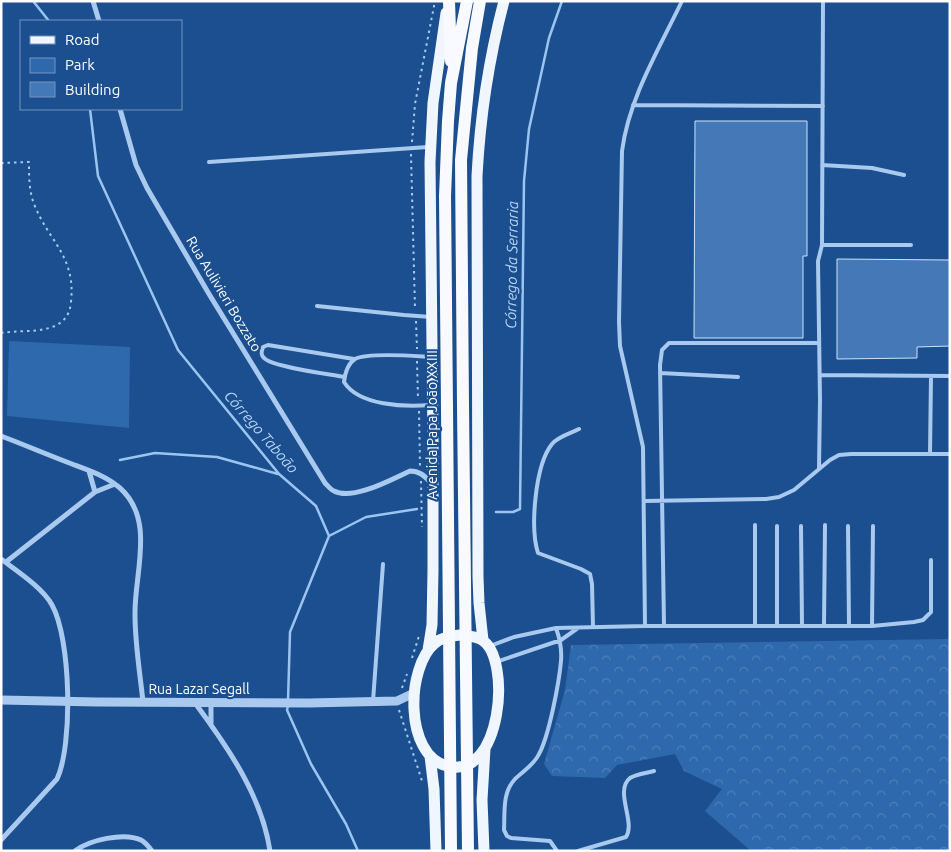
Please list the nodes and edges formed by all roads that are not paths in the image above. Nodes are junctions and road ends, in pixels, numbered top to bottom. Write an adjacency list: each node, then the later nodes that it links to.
1 (92, 1): 9 (street)
2 (449, 1): 11 (highway); 15 (main road, Avenida Papa João XXIII)
3 (467, 1): 11 (highway, Avenida Papa João XXIII)
4 (480, 1): 10 (highway)
5 (486, 1): 10 (highway)
6 (504, 1): 65 (main road)
7 (682, 1): 12 (lane)
8 (823, 1): 13 (lane)
9 (99, 20)
10 (472, 48): 87 (highway, bridge)
11 (451, 83): 86 (highway, Avenida Papa João XXIII, bridge)
12 (634, 105): 13 (lane); 43 (lane)
13 (823, 106): 17 (lane)
14 (120, 110): 40 (street, Rua Aulivieri Bozzato)
15 (430, 147): 16 (lane); 22 (main road, Avenida Papa João XXIII)
16 (209, 162)
17 (822, 165): 18 (lane); 19 (lane)
18 (904, 175)
19 (822, 245): 20 (lane); 23 (lane)
20 (911, 245)
21 (317, 306): 22 (lane)
22 (431, 317): 24 (main road, Avenida Papa João XXIII)
23 (819, 343): 26 (lane); 27 (lane)
24 (432, 357): 25 (lane); 32 (main road, Avenida Papa João XXIII)
25 (354, 359): 30 (lane); 30 (lane)
26 (660, 373): 31 (lane); 42 (lane)
27 (820, 375): 28 (lane); 37 (lane)
28 (931, 376): 29 (lane); 35 (lane)
29 (950, 376)
30 (345, 377): 32 (lane)
31 (738, 378)
32 (433, 405): 40 (main road, Avenida Papa João XXIII)
33 (579, 429): 61 (lane)
34 (1, 436): 38 (street)
35 (930, 454): 36 (lane); 37 (lane)
36 (950, 454)
37 (819, 468): 42 (lane)
38 (89, 471): 39 (street); 41 (street)
39 (115, 484): 41 (street); 73 (street)
40 (433, 485): 66 (main road, Avenida Papa João XXIII)
41 (94, 492): 51 (street)
42 (663, 500): 43 (lane); 54 (lane)
43 (644, 501): 53 (lane)
44 (755, 525): 55 (lane)
45 (825, 525): 58 (lane)
46 (777, 526): 56 (lane)
47 (801, 526): 57 (lane)
48 (848, 526): 59 (lane)
49 (873, 526): 60 (lane)
50 (931, 560): 60 (lane)
51 (4, 561): 70 (street)
52 (383, 564): 71 (lane)
53 (645, 626): 54 (lane); 61 (lane)
54 (664, 626): 55 (lane)
55 (755, 626): 56 (lane)
56 (777, 626): 57 (lane)
57 (802, 626): 58 (lane)
58 (824, 626): 59 (lane)
59 (848, 626): 60 (lane)
60 (872, 626)
61 (593, 627): 63 (lane)
62 (556, 628): 63 (lane); 64 (lane); 65 (lane)
63 (578, 628): 64 (lane)
64 (560, 640): 67 (lane); 89 (lane)
65 (486, 644): 66 (main road); 67 (main road)
66 (428, 650): 68 (main road)
67 (496, 662): 78 (main road)
68 (414, 693): 72 (street, Rua Lazar Segall); 76 (main road)
69 (1, 700): 70 (street, Rua Lazar Segall)
70 (67, 701): 73 (street, Rua Lazar Segall); 81 (street)
71 (373, 701): 72 (street, Rua Lazar Segall); 75 (street, Rua Lazar Segall)
72 (398, 701): 76 (street, Rua Lazar Segall)
73 (143, 702): 74 (street, Rua Lazar Segall)
74 (195, 703): 75 (street, Rua Lazar Segall); 77 (street)
75 (211, 703): 77 (street)
76 (414, 710): 79 (main road)
77 (211, 724): 84 (street)
78 (485, 749): 79 (main road); 88 (main road)
79 (430, 756): 85 (main road)
80 (654, 771): 90 (lane)
81 (1, 840)
82 (75, 851): 83 (street)
83 (152, 851)
84 (270, 851)
85 (436, 851)
86 (451, 851)
87 (468, 851)
88 (484, 851)
89 (557, 851)
90 (578, 851)

